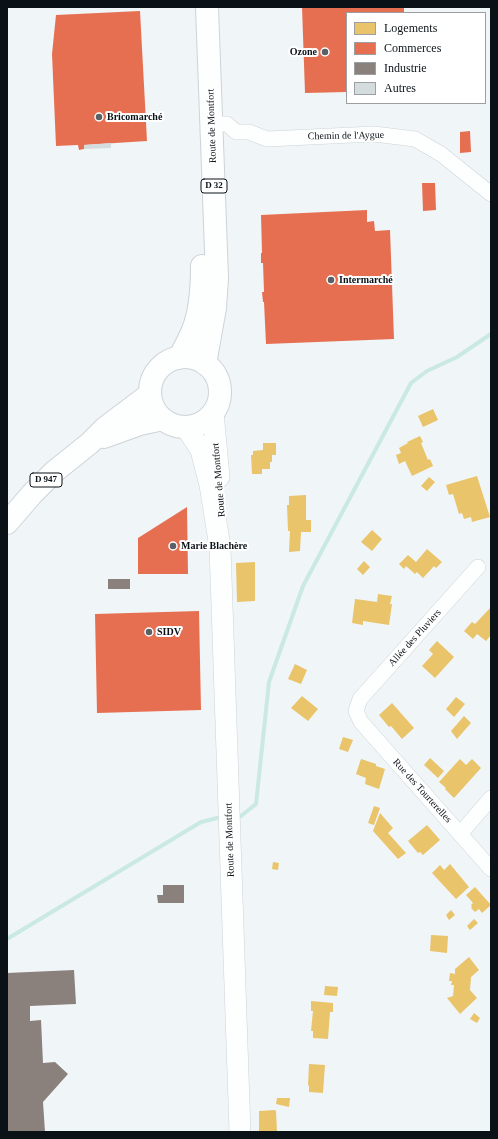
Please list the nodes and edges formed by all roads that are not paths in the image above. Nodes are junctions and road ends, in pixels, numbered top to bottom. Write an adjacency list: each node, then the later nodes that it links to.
1 (192, 7): 5 (main road, Route de Montfort / D 32)
2 (207, 7): 3 (main road, Route de Montfort / D 32)
3 (211, 124): 4 (street, Chemin de l'Aygue); 6 (main road, Route de Montfort / D 32)
4 (491, 194)
5 (179, 358): 6 (main road); 7 (main road)
6 (205, 364): 8 (main road)
7 (150, 394): 9 (main road); 11 (main road, D 947)
8 (213, 413): 10 (main road); 13 (main road, Route de Montfort)
9 (163, 419): 10 (main road); 11 (main road, D 947)
10 (186, 427): 13 (main road, Route de Montfort)
11 (90, 443): 12 (main road, D 947)
12 (7, 523)
13 (220, 547): 19 (main road, Route de Montfort)
14 (478, 567): 15 (street, Allée des Pluviers)
15 (356, 711): 17 (street, Rue des Tourterelles)
16 (491, 798): 17 (street)
17 (460, 834): 18 (street, Rue des Tourterelles)
18 (491, 870)
19 (240, 1132)

